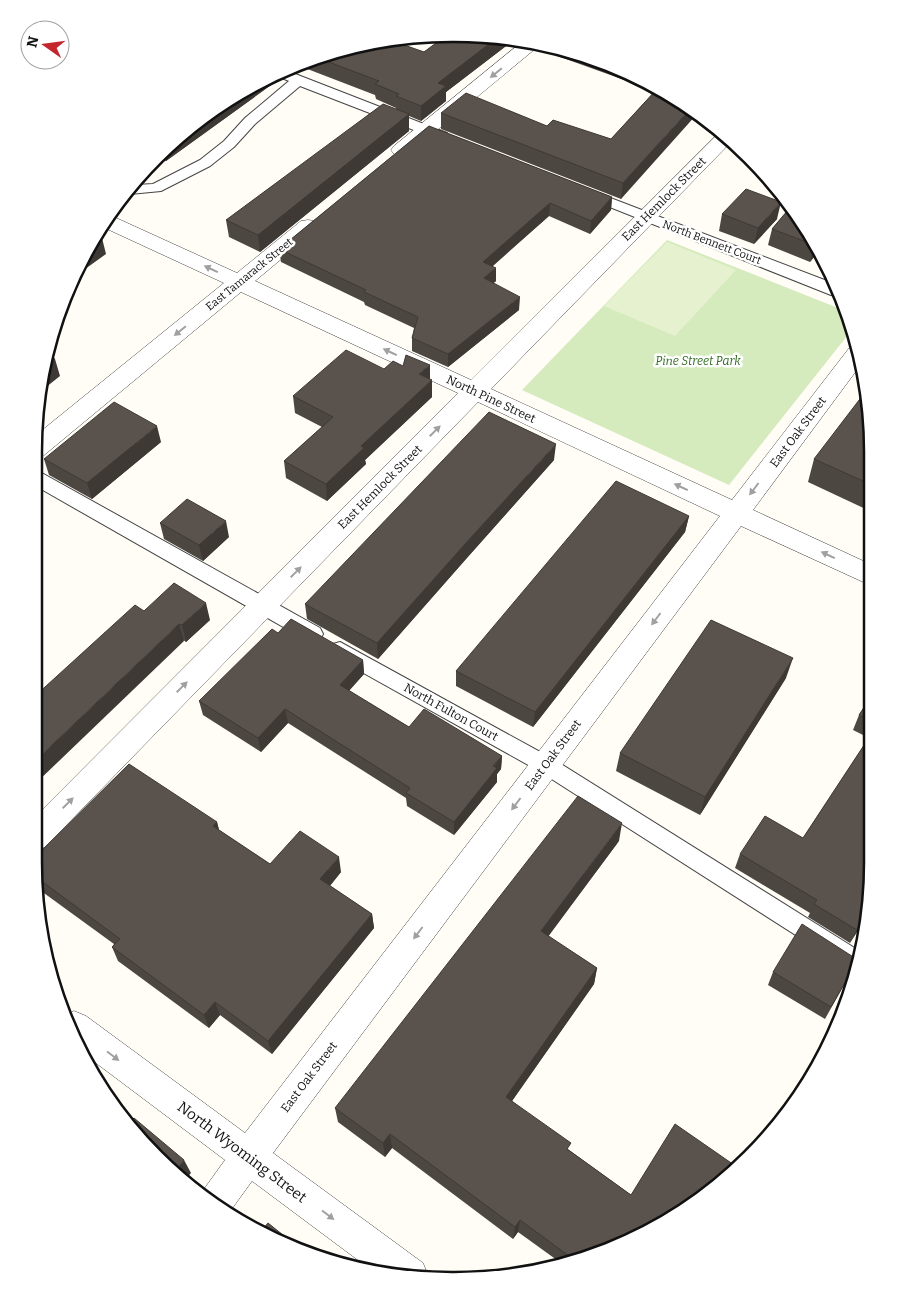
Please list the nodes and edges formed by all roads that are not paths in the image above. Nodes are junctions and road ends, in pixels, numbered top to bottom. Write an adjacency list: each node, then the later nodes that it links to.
1 (525, 49): 4 (street, one-way to 4)
2 (290, 77): 3 (lane)
3 (300, 80): 4 (lane); 9 (lane)
4 (426, 130): 5 (lane); 7 (street)
5 (453, 141)
6 (720, 141): 11 (street, East Hemlock Street)
7 (389, 160)
8 (573, 187): 11 (lane, North Bennett Court)
9 (138, 190)
10 (322, 215): 13 (street, East Tamarack Street)
11 (646, 216): 14 (lane, North Bennett Court); 16 (street, East Hemlock Street)
12 (113, 223): 13 (street, North Pine Street, one-way to 12)
13 (240, 282): 16 (street, North Pine Street, one-way to 13); 17 (street, East Tamarack Street, one-way to 17)
14 (828, 288)
15 (853, 359): 19 (street, East Oak Street, one-way to 19)
16 (475, 391): 19 (street, North Pine Street, one-way to 16); 21 (street, East Hemlock Street, one-way to 16)
17 (42, 443)
18 (42, 482): 21 (lane, North Fulton Court)
19 (736, 512): 20 (street, North Pine Street, one-way to 19); 22 (street, East Oak Street, one-way to 22)
20 (864, 572)
21 (263, 606): 22 (lane, North Fulton Court); 23 (street, East Hemlock Street, one-way to 21)
22 (546, 765): 24 (lane, North Fulton Court); 26 (street, East Oak Street, one-way to 26)
23 (42, 830)
24 (852, 959)
25 (80, 1031): 26 (street, North Wyoming Street, one-way to 26)
26 (249, 1157): 27 (street, East Oak Street); 28 (street, North Wyoming Street, one-way to 28)
27 (218, 1197)
28 (399, 1268)

